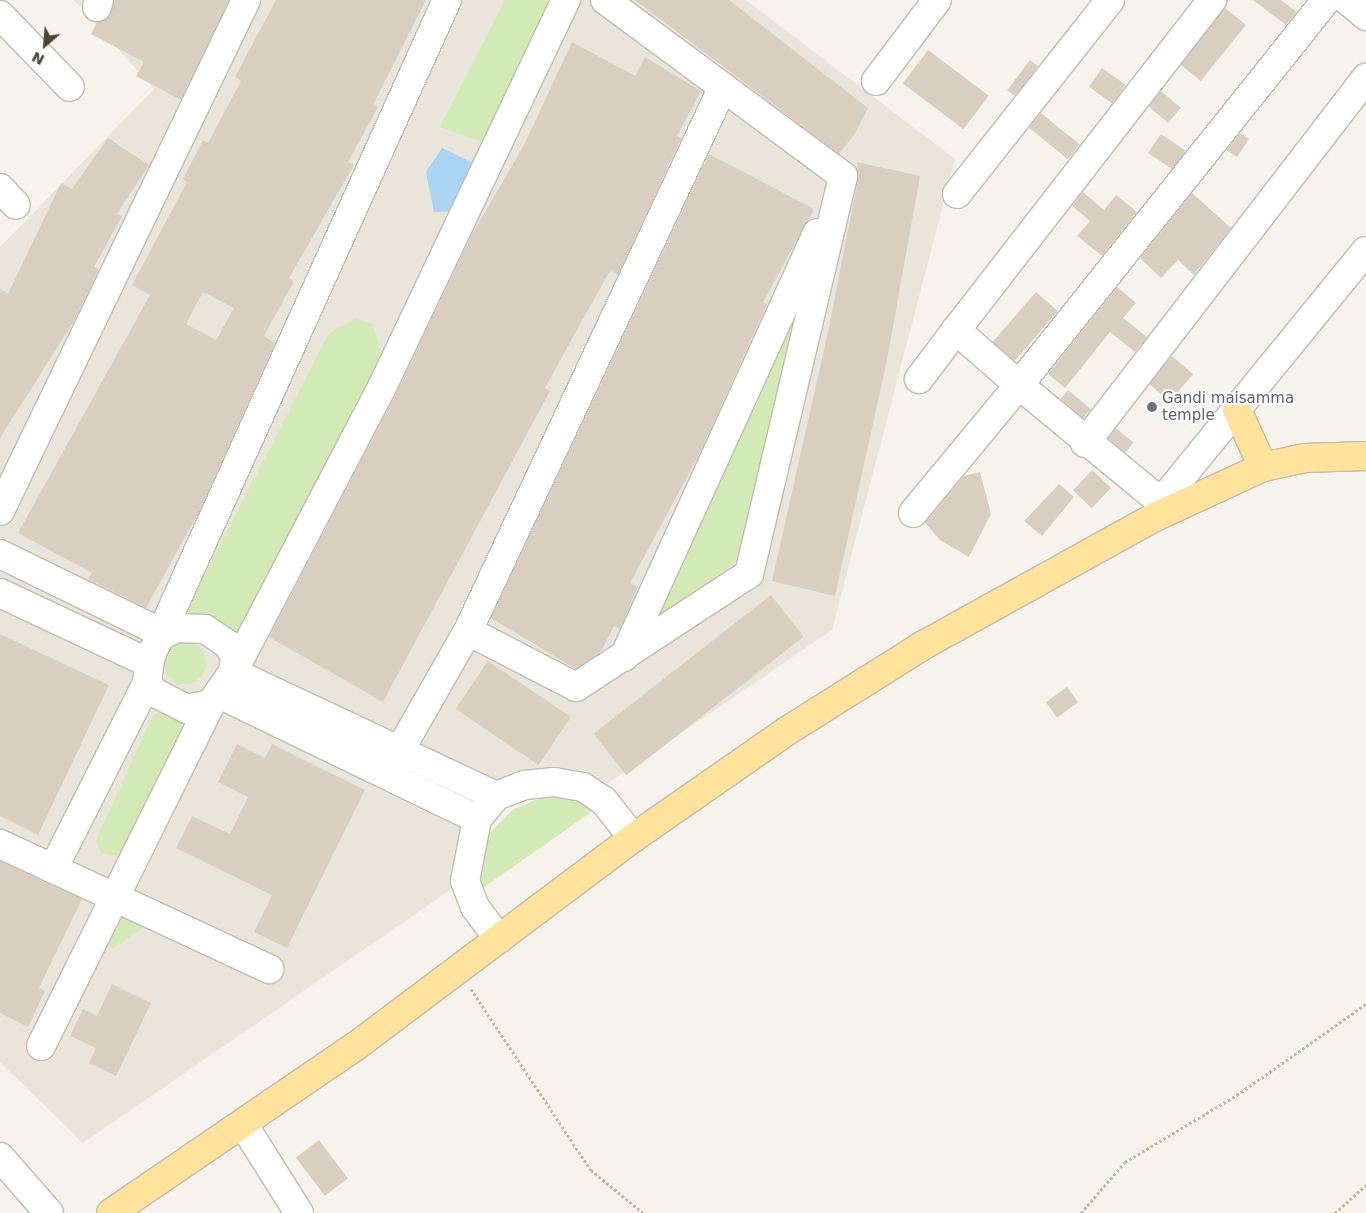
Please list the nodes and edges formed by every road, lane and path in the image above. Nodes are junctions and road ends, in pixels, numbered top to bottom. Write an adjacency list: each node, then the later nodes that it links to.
1 (246, 0): 27 (street)
2 (447, 0): 32 (street)
3 (566, 0): 35 (street)
4 (605, 0): 15 (street)
5 (937, 0): 13 (street)
6 (1110, 0): 17 (street)
7 (1212, 0): 19 (street)
8 (1326, 0): 21 (street)
9 (1347, 0): 11 (street)
10 (0, 15): 14 (street)
11 (1366, 16)
12 (1366, 78): 23 (street)
13 (876, 81)
14 (70, 87)
15 (722, 89): 16 (street); 31 (street)
16 (843, 176): 33 (street); 33 (street)
17 (957, 194)
18 (1366, 251): 22 (street)
19 (956, 330): 20 (street); 21 (street)
20 (919, 378)
21 (1019, 385): 23 (street); 28 (street)
22 (1237, 410): 25 (main road); 26 (street)
23 (1085, 444): 26 (street)
24 (1366, 456): 25 (main road)
25 (1263, 468): 26 (main road)
26 (1158, 509): 39 (main road)
27 (0, 510)
28 (913, 513)
29 (0, 554): 32 (street)
30 (0, 593): 34 (street)
31 (468, 631): 33 (street); 36 (street)
32 (164, 634): 34 (street); 35 (street)
33 (624, 657)
34 (148, 673): 35 (street); 41 (street)
35 (222, 690): 36 (street); 38 (street); 42 (street)
36 (400, 750): 37 (street)
37 (496, 796): 38 (street); 39 (street)
38 (477, 819): 43 (street)
39 (633, 838): 43 (main road)
40 (0, 844): 41 (street)
41 (53, 869): 42 (street)
42 (116, 899): 44 (street); 47 (street)
43 (499, 939): 45 (main road)
44 (269, 968)
45 (458, 970): 48 (main road); 54 (path)
46 (1366, 1004): 55 (path)
47 (42, 1046)
48 (243, 1124): 52 (main road); 53 (street)
49 (0, 1157): 51 (street)
50 (1366, 1185): 56 (path)
51 (50, 1213)
52 (111, 1213)
53 (299, 1213)
54 (643, 1213)
55 (1081, 1213)
56 (1335, 1213)

